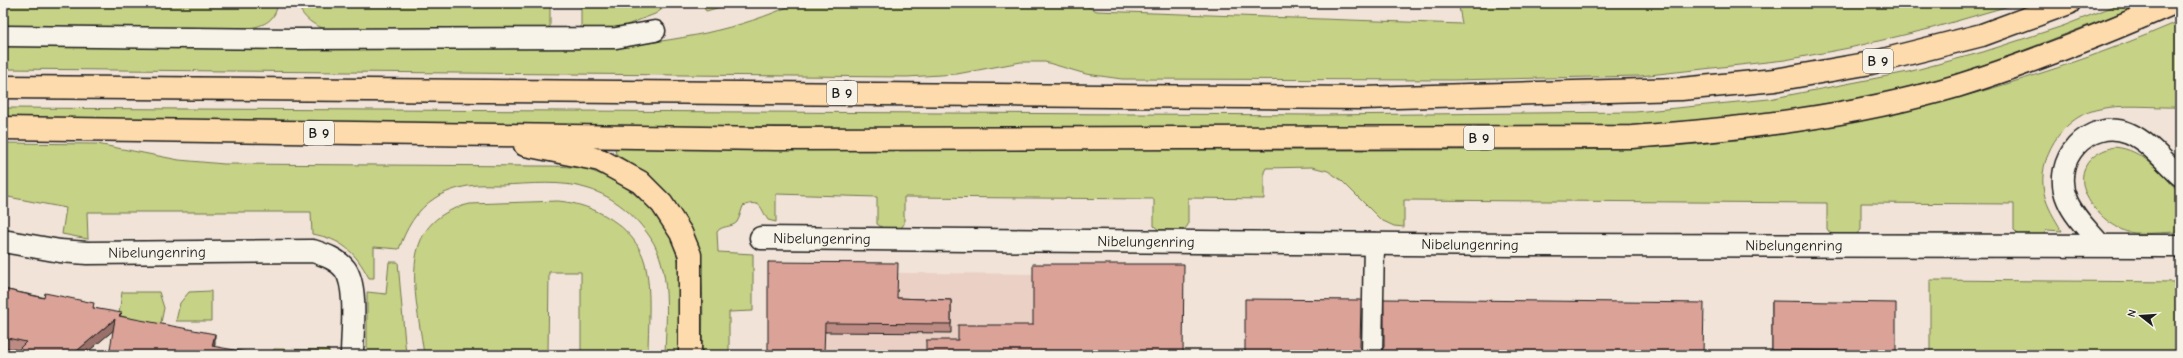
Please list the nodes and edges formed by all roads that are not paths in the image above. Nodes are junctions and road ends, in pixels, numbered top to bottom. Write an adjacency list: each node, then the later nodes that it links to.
1 (2069, 3): 5 (highway, B 9)
2 (2174, 3): 7 (highway, B 9)
3 (655, 31): 4 (lane)
4 (3, 36)
5 (3, 87)
6 (3, 128): 7 (highway, B 9)
7 (473, 135): 15 (highway)
8 (2180, 176): 12 (lane)
9 (761, 238): 11 (street, Nibelungenring)
10 (3, 240): 14 (street, Nibelungenring)
11 (1374, 243): 12 (street, Nibelungenring); 16 (lane)
12 (2102, 246): 13 (street, Nibelungenring)
13 (2180, 246)
14 (352, 355)
15 (690, 355)
16 (1372, 355)

